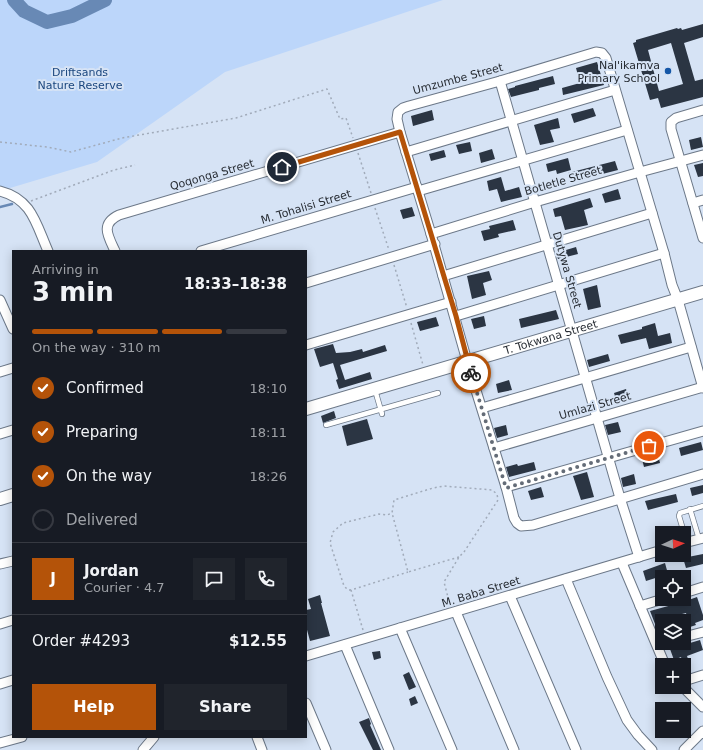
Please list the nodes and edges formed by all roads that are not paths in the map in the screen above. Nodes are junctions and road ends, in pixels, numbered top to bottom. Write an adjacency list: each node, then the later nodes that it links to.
1 (500, 81): 2 (street, Umzumbe Street); 4 (street, Dutywa Street); 6 (street, Umzumbe Street)
2 (615, 90): 4 (street); 5 (street, Umzumbe Street)
3 (703, 110): 10 (street)
4 (511, 121): 7 (street); 9 (street, Dutywa Street)
5 (627, 130): 9 (street, M. Tohalisi Street); 11 (street, Umzumbe Street)
6 (400, 132): 7 (street, Umzumbe Street); 23 (street, Qoqonga Street)
7 (406, 152): 12 (street, Umzumbe Street)
8 (703, 155): 10 (street, Botletle Street)
9 (523, 161): 12 (street, M. Tohalisi Street); 15 (street, Dutywa Street)
10 (680, 162): 11 (street, Botletle Street); 16 (street)
11 (640, 172): 15 (street, Botletle Street); 17 (street, Umzumbe Street)
12 (418, 189): 18 (street, Umzumbe Street); 24 (street, M. Tohalisi Street)
13 (0, 191): 22 (street)
14 (703, 200): 16 (street)
15 (535, 202): 18 (street, Botletle Street); 21 (street, Dutywa Street)
16 (693, 203): 19 (street)
17 (652, 213): 21 (street); 25 (street, Umzumbe Street)
18 (432, 234): 20 (street, Umzumbe Street)
19 (703, 238)
20 (434, 244): 26 (street, Umzumbe Street); 27 (street)
21 (548, 245): 26 (street); 28 (street, Dutywa Street)
22 (48, 250)
23 (115, 250)
24 (204, 250)
25 (664, 253): 28 (street); 30 (street, Umzumbe Street)
26 (443, 276): 31 (street, Umzumbe Street)
27 (307, 282)
28 (560, 285): 33 (street); 35 (street, Dutywa Street)
29 (703, 292): 30 (street, T. Tokwana Street)
30 (678, 300): 35 (street, T. Tokwana Street); 37 (street, Umzumbe Street)
31 (451, 302): 33 (street, Umzumbe Street); 36 (street)
32 (1, 306): 34 (street)
33 (456, 316): 38 (street, Umzumbe Street)
34 (12, 327)
35 (572, 331): 38 (street, T. Tokwana Street); 41 (street, Dutywa Street)
36 (307, 344)
37 (691, 347): 41 (street); 42 (street, Umzumbe Street)
38 (468, 361): 43 (street, T. Tokwana Street); 45 (street, Umzumbe Street)
39 (12, 368): 40 (street)
40 (0, 372)
41 (585, 378): 45 (street); 48 (street, Dutywa Street)
42 (703, 387): 48 (street, Umlazi Street)
43 (375, 389): 46 (street, T. Tokwana Street); 47 (lane)
44 (438, 393): 47 (lane)
45 (482, 408): 53 (street, Umzumbe Street)
46 (307, 409)
47 (381, 412): 49 (lane)
48 (597, 418): 53 (street, Umlazi Street); 54 (street, Dutywa Street)
49 (326, 425)
50 (12, 430): 52 (street)
51 (703, 431): 54 (street)
52 (0, 434)
53 (494, 448): 56 (street, Umzumbe Street)
54 (609, 457): 56 (street); 58 (street, Dutywa Street)
55 (703, 474): 58 (street)
56 (506, 489): 58 (street, Umzumbe Street)
57 (12, 495): 59 (street)
58 (620, 498): 65 (street, Dutywa Street)
59 (0, 499)
60 (703, 506): 61 (lane)
61 (690, 509): 62 (lane); 63 (lane)
62 (681, 526)
63 (701, 538)
64 (655, 552): 65 (street, M. Baba Street)
65 (639, 557): 67 (street, M. Baba Street)
66 (12, 561): 68 (street)
67 (622, 563): 69 (street, M. Baba Street); 74 (street)
68 (0, 564)
69 (566, 579): 72 (street, M. Baba Street); 103 (street)
70 (703, 587): 71 (street)
71 (691, 591)
72 (510, 596): 75 (street, M. Baba Street); 102 (street)
73 (655, 601): 74 (street)
74 (640, 606): 80 (street)
75 (454, 613): 78 (street, M. Baba Street); 101 (street)
76 (12, 620): 77 (street)
77 (0, 624)
78 (400, 628): 82 (street, M. Baba Street); 100 (street)
79 (703, 632): 81 (street)
80 (655, 633)
81 (691, 635)
82 (345, 645): 83 (street, M. Baba Street); 99 (street)
83 (307, 656)
84 (703, 675): 85 (street)
85 (691, 679)
86 (12, 680): 87 (street)
87 (0, 684)
88 (690, 694): 90 (street)
89 (307, 705): 98 (street)
90 (703, 707)
91 (703, 731): 104 (street)
92 (18, 738): 95 (street)
93 (153, 738): 96 (street)
94 (257, 738): 97 (street)
95 (0, 743)
96 (143, 750)
97 (262, 750)
98 (326, 750)
99 (389, 750)
100 (452, 750)
101 (514, 750)
102 (576, 750)
103 (652, 750)
104 (684, 750)

